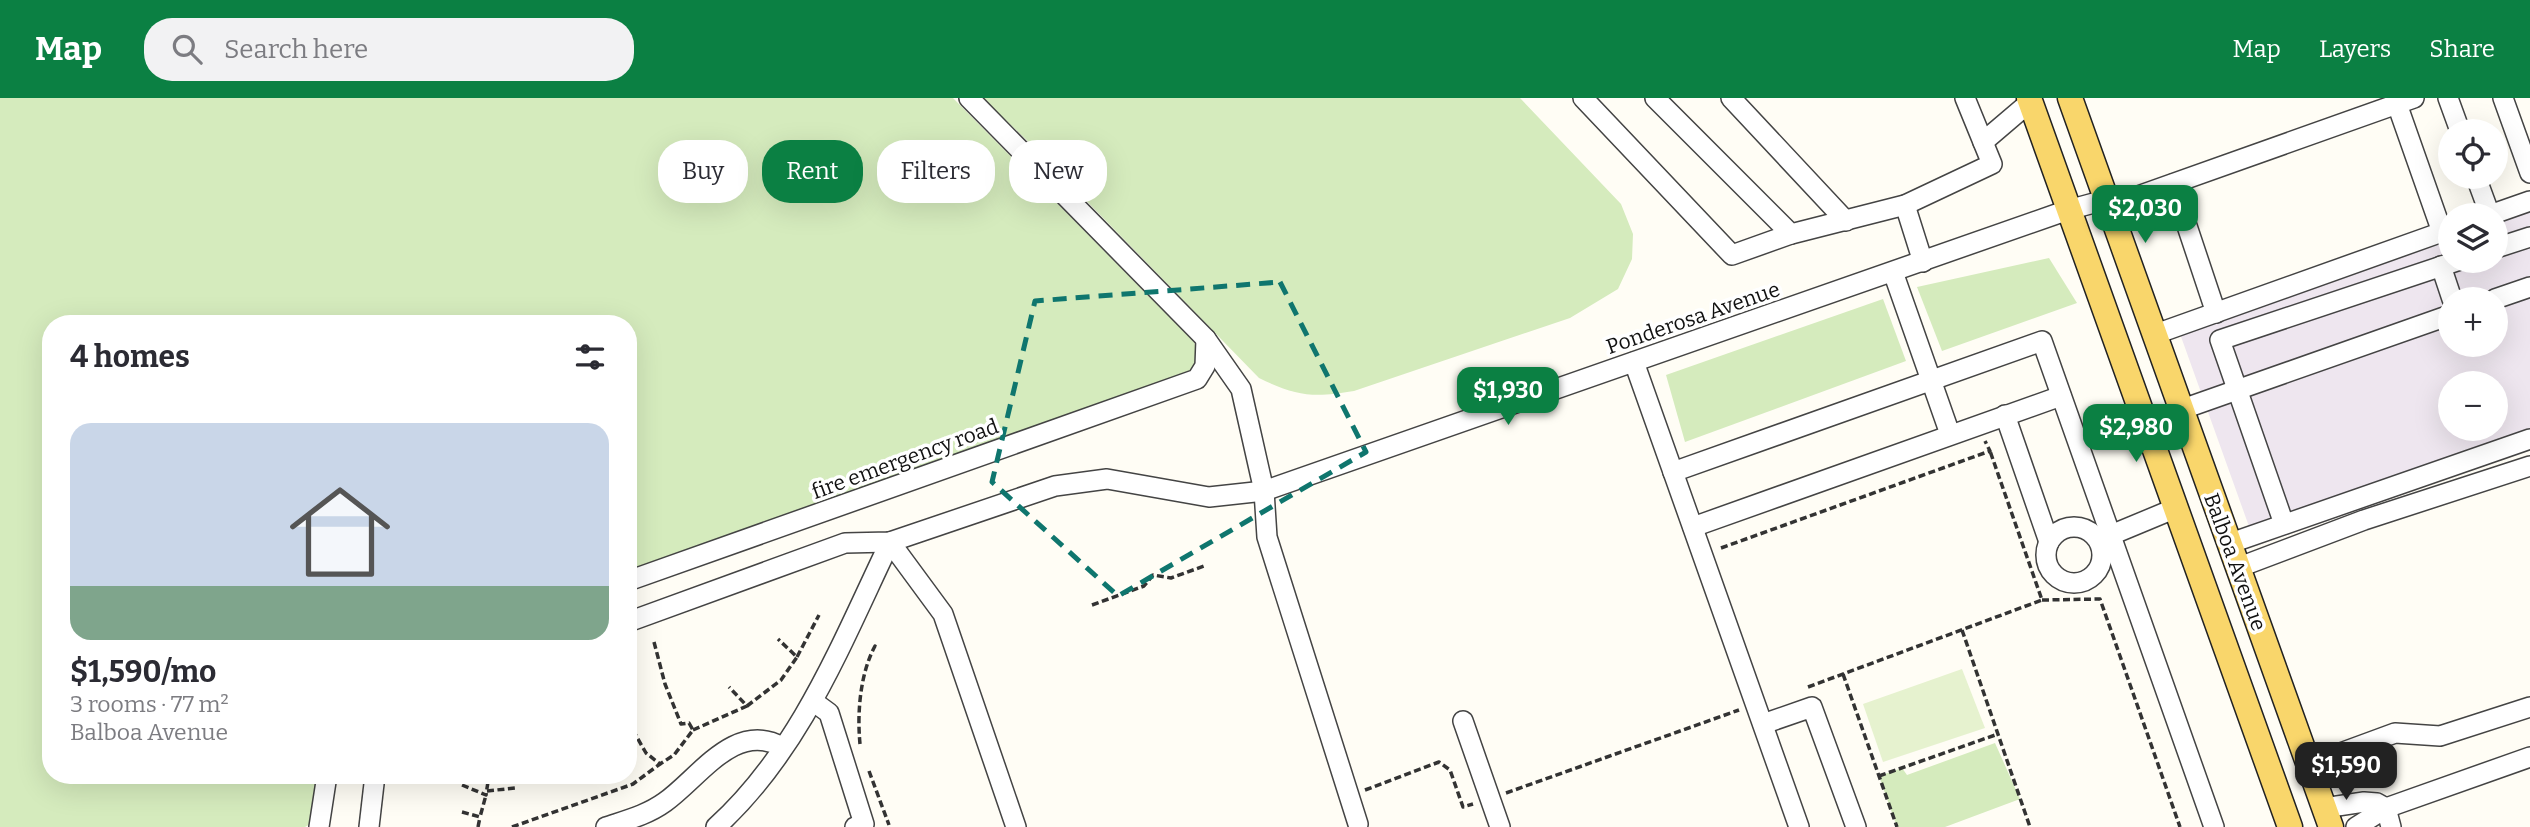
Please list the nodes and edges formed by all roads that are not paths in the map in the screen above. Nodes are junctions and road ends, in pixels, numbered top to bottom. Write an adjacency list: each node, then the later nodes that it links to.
1 (969, 98): 34 (street)
2 (1583, 98): 22 (street)
3 (1655, 98): 22 (street)
4 (1731, 98): 21 (street)
5 (1965, 98): 12 (street)
6 (2070, 98): 16 (main road, Balboa Avenue)
7 (2448, 98): 11 (street)
8 (2503, 98): 13 (street)
9 (2029, 100): 12 (street); 20 (main road, Balboa Avenue)
10 (2405, 101): 14 (street, Ponderosa Avenue); 18 (street)
11 (2456, 119)
12 (1983, 142): 17 (street)
13 (2530, 173)
14 (2173, 184): 16 (street, Ponderosa Avenue); 31 (street)
15 (2530, 201): 19 (street)
16 (2106, 204): 20 (street, Ponderosa Avenue); 33 (main road, Balboa Avenue)
17 (1905, 205): 21 (street); 26 (street)
18 (2438, 206)
19 (2508, 209)
20 (2068, 210): 26 (street, Ponderosa Avenue); 48 (main road, Balboa Avenue)
21 (1846, 220): 22 (street)
22 (1791, 234)
23 (2438, 234): 31 (street)
24 (2530, 237): 25 (street)
25 (2508, 244)
26 (1923, 262): 28 (street, Ponderosa Avenue)
27 (2438, 267): 39 (street)
28 (1893, 272): 35 (street, Ponderosa Avenue); 37 (street)
29 (2530, 287): 30 (street)
30 (2508, 295)
31 (2216, 313): 33 (street)
32 (2438, 319): 39 (street)
33 (2153, 335): 41 (main road, Balboa Avenue)
34 (1206, 339): 36 (street); 38 (street)
35 (1634, 362): 46 (street); 47 (street, Ponderosa Avenue)
36 (1197, 379): 38 (street, fire emergency road); 56 (street, fire emergency road)
37 (1931, 380): 40 (street); 43 (street); 46 (street)
38 (1241, 389): 47 (street)
39 (2237, 390): 41 (street); 49 (street)
40 (2062, 396): 42 (street); 51 (street)
41 (2180, 410): 54 (main road, Balboa Avenue)
42 (2005, 415): 43 (street); 53 (street)
43 (1950, 434): 50 (street)
44 (2530, 439): 49 (street)
45 (2530, 466): 55 (street)
46 (1673, 472): 50 (street)
47 (1264, 491): 52 (street, Ponderosa Avenue); 69 (street)
48 (2176, 508): 51 (street); 80 (main road, Balboa Avenue)
49 (2284, 524): 54 (street)
50 (1693, 527): 61 (street)
51 (2104, 537): 53 (street); 53 (street); 79 (street)
52 (890, 542): 57 (street, Ponderosa Avenue); 58 (street); 75 (street)
53 (2049, 542)
54 (2228, 544): 55 (main road, Balboa Avenue)
55 (2237, 568): 64 (main road, Balboa Avenue)
56 (637, 578)
57 (637, 619)
58 (814, 702): 62 (street); 74 (street)
59 (2530, 707): 64 (street)
60 (1463, 721): 76 (street)
61 (1763, 724): 77 (street); 78 (street)
62 (782, 747): 72 (street); 73 (street)
63 (2530, 757): 67 (street)
64 (2308, 765): 68 (main road, Balboa Avenue)
65 (326, 784): 70 (street)
66 (374, 784): 71 (street)
67 (2386, 807): 68 (street); 82 (street); 83 (street)
68 (2328, 817): 81 (main road)
69 (1358, 824)
70 (319, 827)
71 (369, 827)
72 (606, 827)
73 (716, 827)
74 (855, 827)
75 (1016, 827)
76 (1500, 827)
77 (1799, 827)
78 (1856, 827)
79 (2214, 827)
80 (2290, 827)
81 (2300, 827)
82 (2356, 827)
83 (2391, 827)

